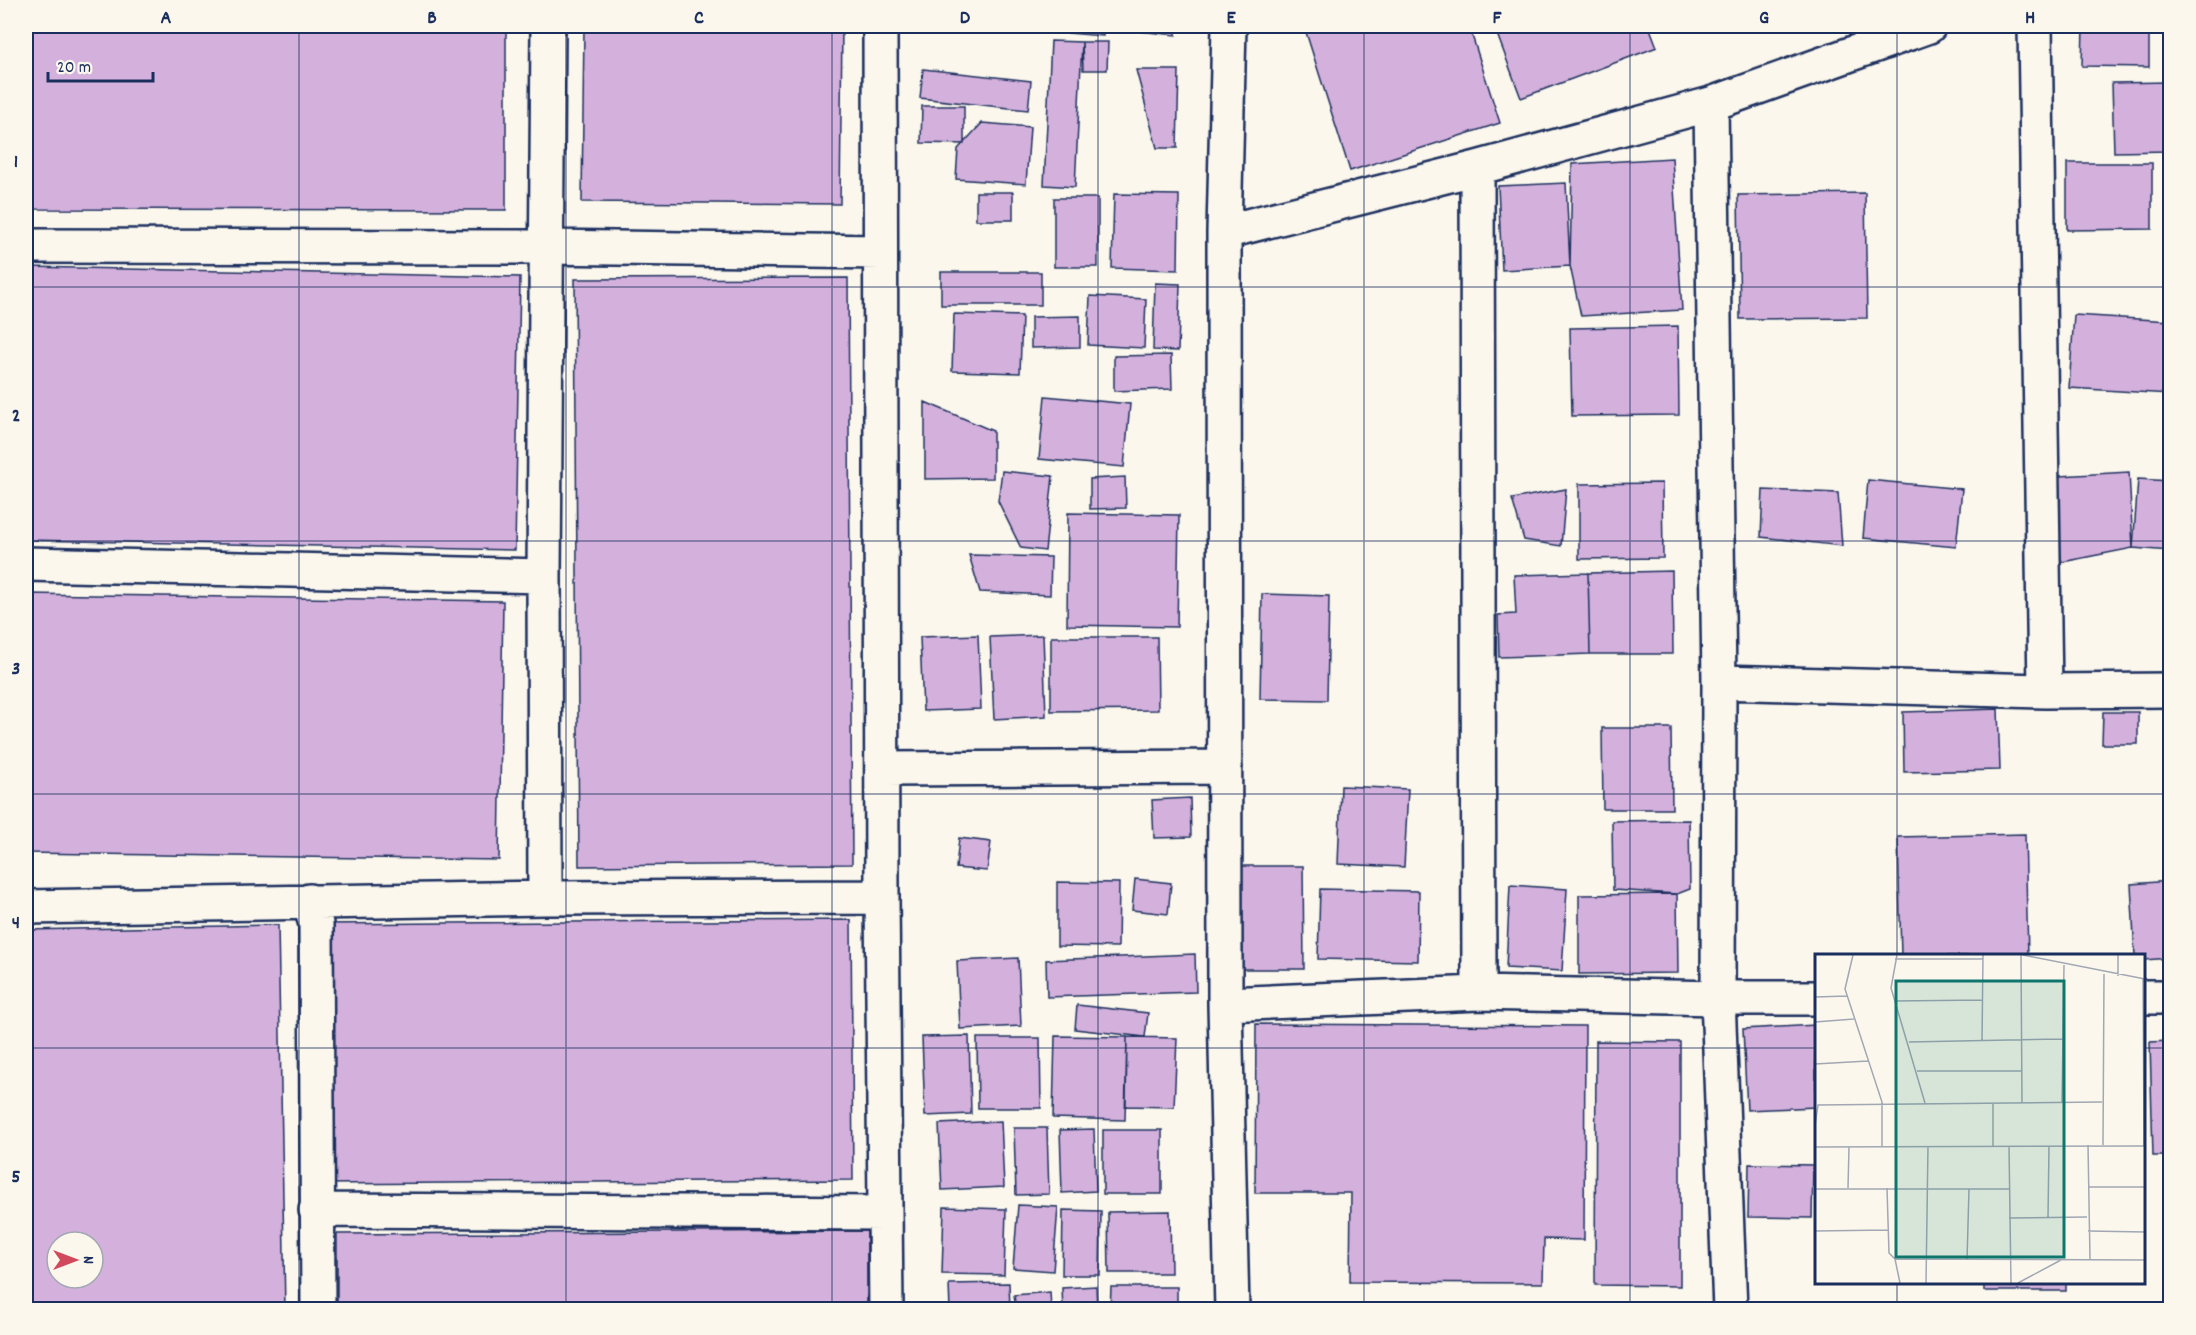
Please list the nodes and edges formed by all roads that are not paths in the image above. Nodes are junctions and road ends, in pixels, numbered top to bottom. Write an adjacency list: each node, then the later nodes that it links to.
1 (548, 26): 10 (street)
2 (880, 26): 11 (street)
3 (1228, 26): 8 (street)
4 (1929, 26): 6 (street)
5 (2036, 26): 16 (street)
6 (1711, 104): 7 (street); 14 (street)
7 (1477, 168): 8 (street); 23 (street)
8 (1224, 232): 17 (street)
9 (26, 246): 10 (street)
10 (546, 247): 11 (street); 13 (street)
11 (880, 252): 18 (street)
12 (26, 564): 13 (street)
13 (544, 576): 20 (street)
14 (1719, 682): 16 (street); 26 (street)
15 (2170, 690): 16 (street)
16 (2045, 691)
17 (1225, 767): 18 (street); 28 (street)
18 (882, 769): 19 (street)
19 (882, 897): 20 (street); 30 (street)
20 (545, 898): 21 (street)
21 (309, 901): 22 (street); 29 (street)
22 (26, 907)
23 (1479, 993): 26 (street); 28 (street)
24 (2145, 997): 25 (street)
25 (2170, 997)
26 (1718, 998): 27 (street); 34 (street)
27 (1815, 998)
28 (1225, 1004): 33 (street)
29 (316, 1210): 30 (street); 31 (street)
30 (885, 1213): 32 (street)
31 (318, 1310)
32 (886, 1310)
33 (1232, 1310)
34 (1730, 1310)

